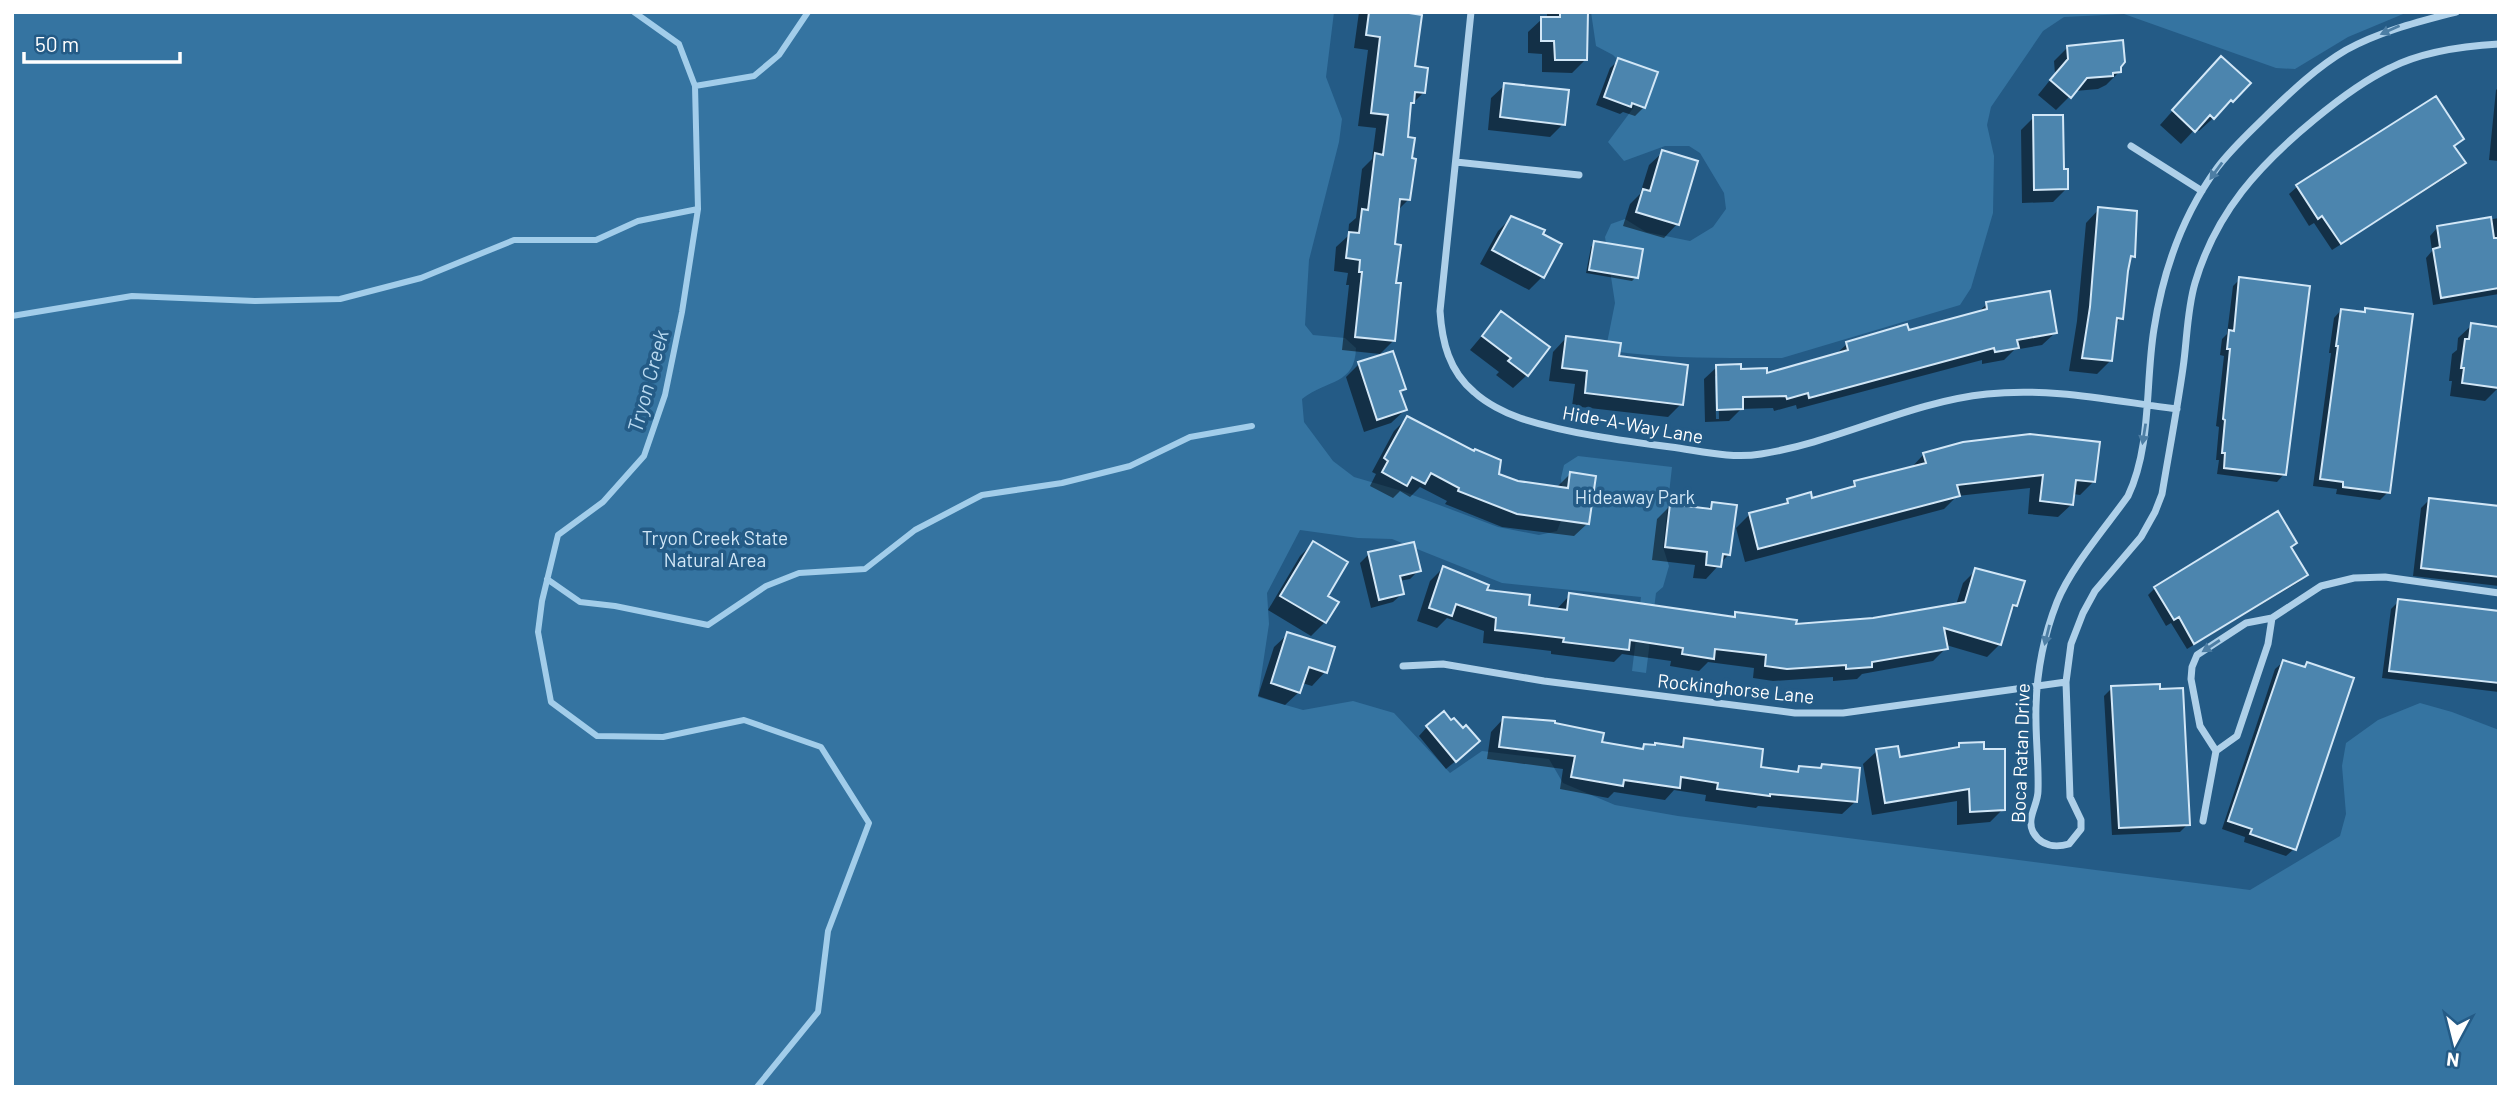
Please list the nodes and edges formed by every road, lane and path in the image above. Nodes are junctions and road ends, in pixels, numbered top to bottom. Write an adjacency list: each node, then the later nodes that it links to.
1 (1471, 12): 5 (street, Hide-A-Way Lane)
2 (2456, 12): 7 (street, Boca Ratan Drive, one-way to 7)
3 (2499, 44): 9 (street, Boca Ratan Drive)
4 (2131, 146): 7 (street)
5 (1457, 162): 6 (street); 8 (street, Hide-A-Way Lane)
6 (1579, 175)
7 (2202, 191): 8 (street, Boca Ratan Drive)
8 (2147, 405): 9 (street, Hide-A-Way Lane); 14 (street, Boca Ratan Drive, one-way to 14)
9 (2177, 409): 13 (street, Boca Ratan Drive)
10 (2499, 593): 11 (street)
11 (2272, 618): 15 (street); 15 (street, one-way to 15)
12 (1403, 666): 14 (street, Rockinghorse Lane)
13 (2066, 682): 14 (street, Rockinghorse Lane); 14 (street, Boca Ratan Drive)
14 (2038, 685)
15 (2216, 751): 16 (street)
16 (2203, 821)

